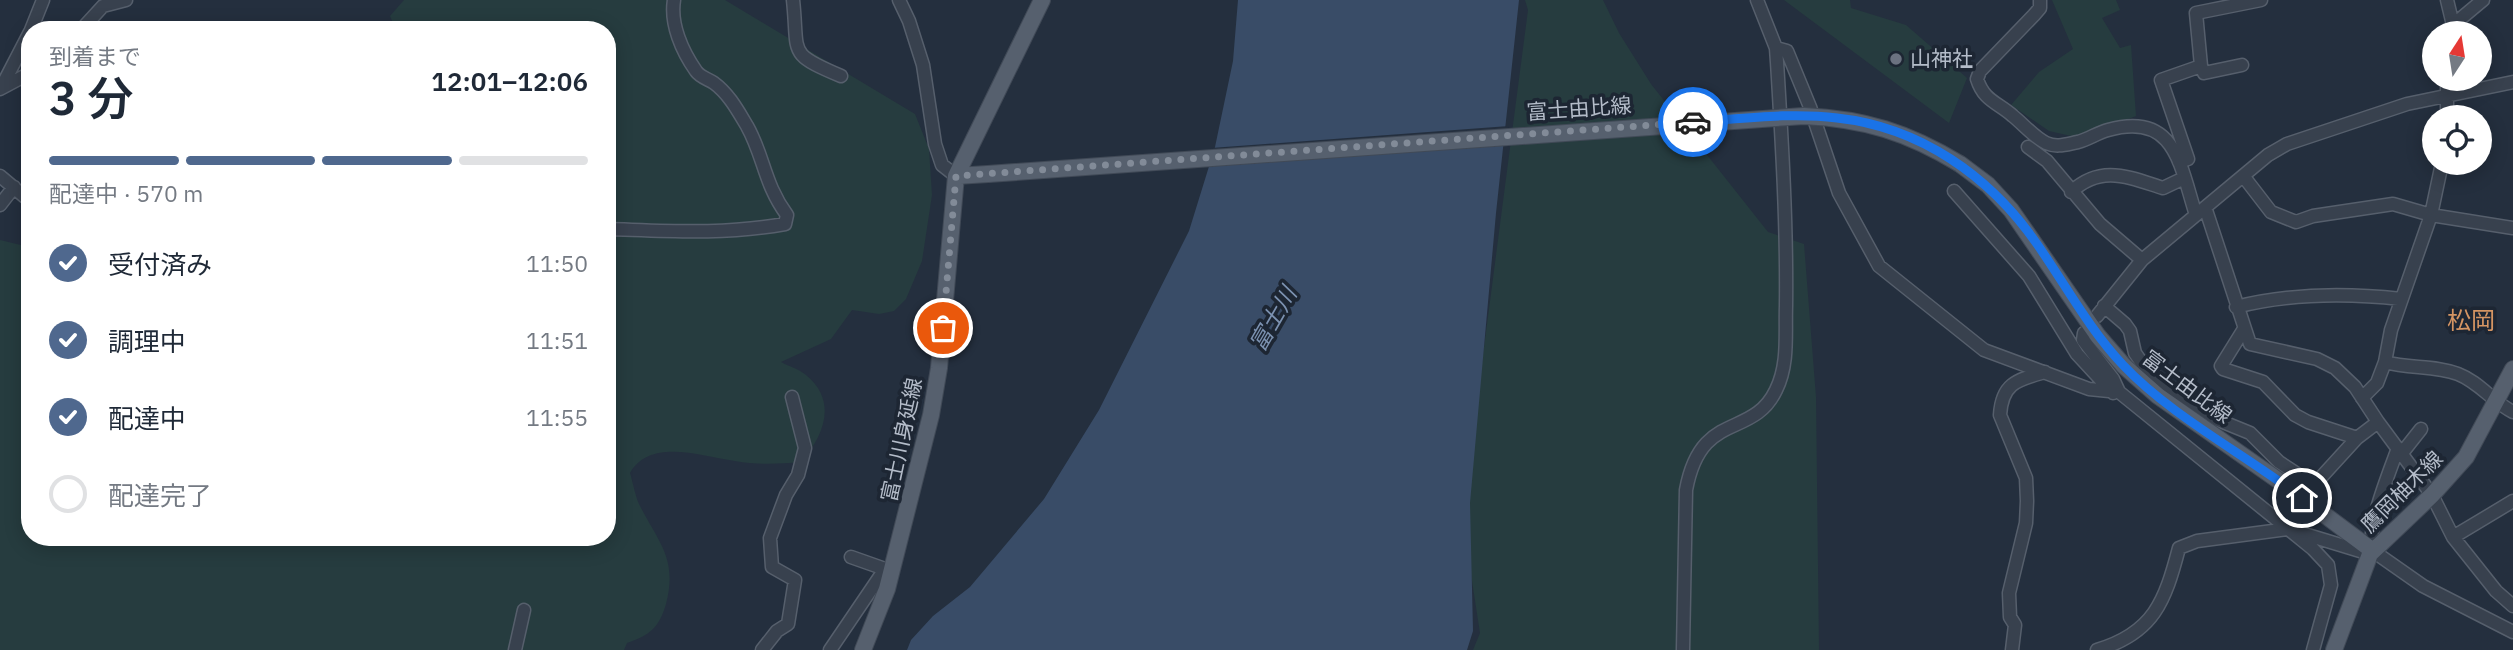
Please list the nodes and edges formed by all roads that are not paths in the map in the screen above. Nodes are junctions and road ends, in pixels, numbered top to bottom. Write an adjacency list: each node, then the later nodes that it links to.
1 (43, 0): 12 (street)
2 (126, 0): 13 (street)
3 (674, 0): 41 (street)
4 (793, 0): 20 (street)
5 (899, 0): 30 (street)
6 (1042, 0): 30 (main road, 富士川身延線)
7 (1757, 0): 17 (street)
8 (2040, 0): 27 (street)
9 (2261, 0): 19 (street)
10 (2447, 0): 14 (street)
11 (2483, 0): 15 (street)
12 (34, 21)
13 (89, 21)
14 (2450, 21)
15 (2460, 21)
16 (21, 48): 23 (street)
17 (1776, 48): 49 (street); 72 (street)
18 (2242, 65): 19 (street)
19 (2201, 66): 27 (street)
20 (841, 76)
21 (21, 78): 23 (street)
22 (2513, 82): 24 (street)
23 (0, 89)
24 (2447, 94): 25 (street); 31 (street)
25 (2447, 105)
26 (2028, 147): 35 (street)
27 (2179, 162): 32 (street)
28 (2439, 175): 39 (street)
29 (0, 176): 33 (street)
30 (956, 176): 63 (main road, 富士由比線, bridge); 71 (main road, 富士川身延線)
31 (2244, 177): 38 (street); 39 (street)
32 (2184, 178): 35 (street); 38 (street)
33 (14, 187): 36 (street); 37 (street)
34 (1954, 191): 50 (street)
35 (2071, 192): 42 (street)
36 (21, 193)
37 (0, 205)
38 (2201, 212): 42 (street); 44 (street)
39 (2431, 215): 40 (street); 43 (street)
40 (2513, 228)
41 (616, 229)
42 (2142, 260): 57 (street)
43 (2401, 299): 44 (street); 47 (street)
44 (2236, 307): 45 (street)
45 (2244, 329): 52 (street); 57 (street)
46 (2084, 333): 50 (street)
47 (2385, 362): 52 (street); 53 (street)
48 (2513, 369): 53 (main road, 鷹岡柚木線)
49 (2045, 372): 50 (street); 73 (street)
50 (2116, 393): 61 (street)
51 (792, 397): 69 (street)
52 (2362, 398): 55 (street)
53 (2496, 403): 54 (street); 59 (main road, 鷹岡柚木線)
54 (2513, 412)
55 (2378, 422): 57 (street); 58 (street)
56 (2421, 429): 58 (street)
57 (2357, 438)
58 (2400, 450): 59 (street); 63 (street)
59 (2432, 495): 62 (street); 63 (main road, 鷹岡柚木線)
60 (2513, 501): 62 (street)
61 (2288, 529): 63 (street); 74 (street); 75 (street)
62 (2453, 537): 65 (street)
63 (2372, 553): 67 (street); 76 (main road, 鷹岡柚木線)
64 (851, 557): 70 (street)
65 (2513, 606)
66 (524, 610): 68 (street)
67 (2513, 632)
68 (515, 650)
69 (762, 650)
70 (830, 650)
71 (863, 650)
72 (1682, 650)
73 (2012, 650)
74 (2097, 650)
75 (2313, 650)
76 (2334, 650)

